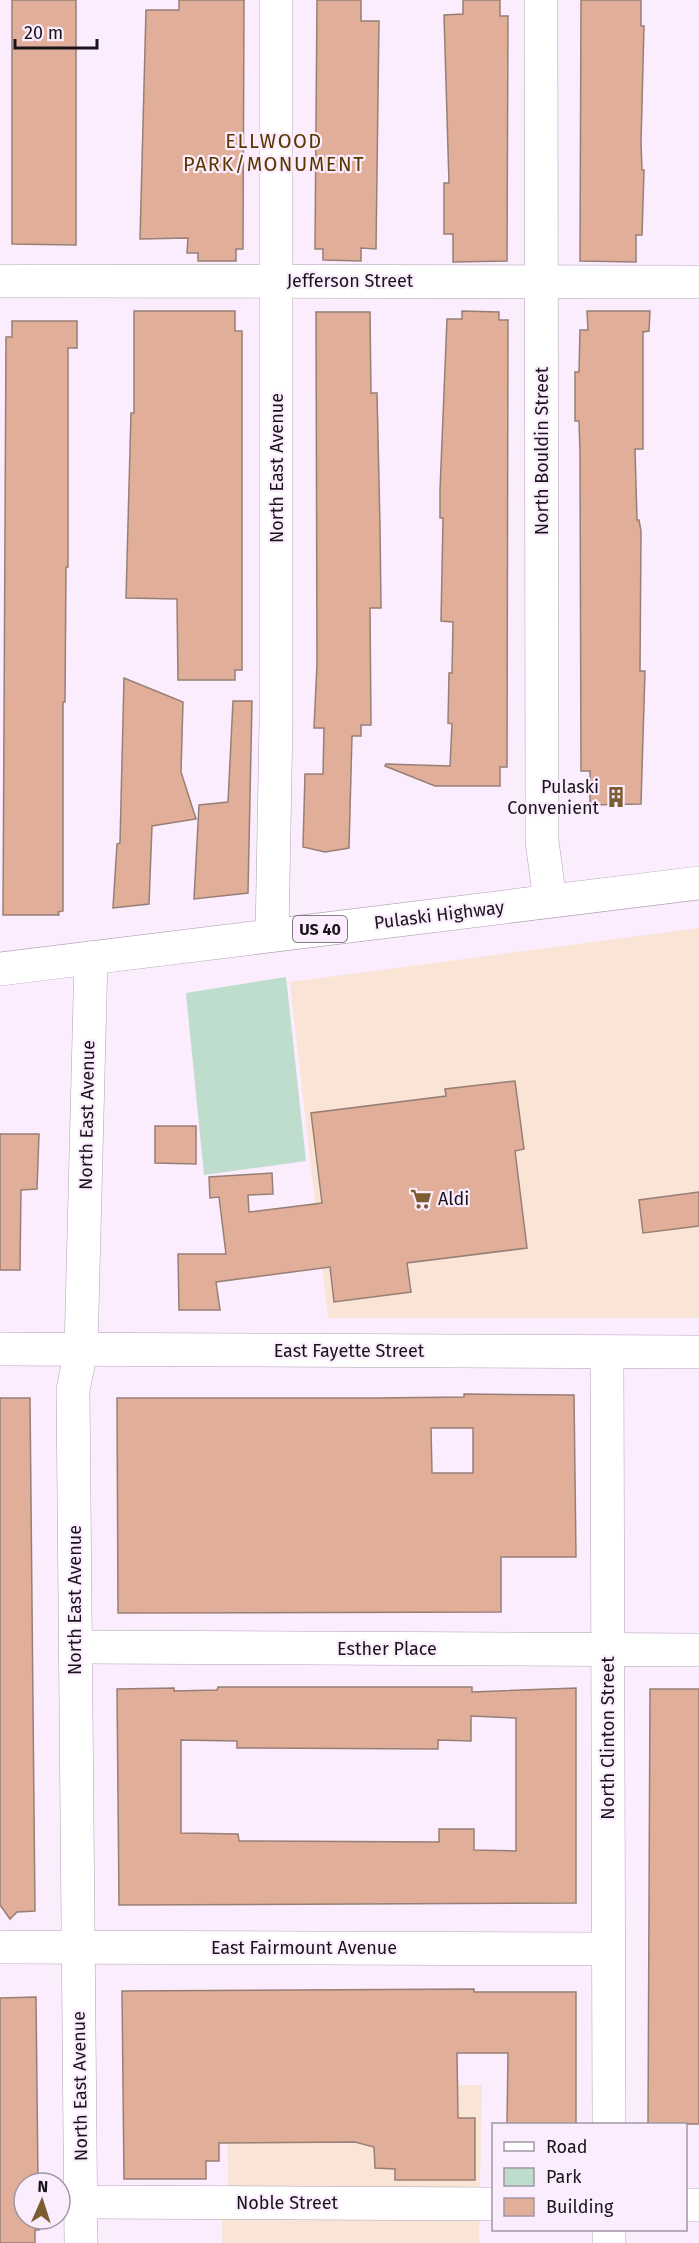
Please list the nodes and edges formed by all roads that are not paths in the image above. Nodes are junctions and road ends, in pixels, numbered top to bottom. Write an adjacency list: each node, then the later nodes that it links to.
1 (276, 0): 4 (street, North East Avenue)
2 (541, 0): 5 (street, North Bouldin Street)
3 (0, 280): 4 (street, Jefferson Street)
4 (277, 281): 5 (street, Jefferson Street); 9 (street, North East Avenue)
5 (542, 281): 6 (street, Jefferson Street); 8 (street, North Bouldin Street)
6 (699, 282)
7 (699, 883): 8 (street, Pulaski Highway / US 40)
8 (550, 901): 9 (street, Pulaski Highway / US 40)
9 (272, 935): 10 (street, Pulaski Highway / US 40)
10 (91, 958): 11 (street, Pulaski Highway / US 40); 13 (street, North East Avenue)
11 (0, 969)
12 (0, 1349): 13 (street, East Fayette Street)
13 (81, 1350): 14 (street, East Fayette Street); 16 (street, North East Avenue)
14 (607, 1352): 15 (street, East Fayette Street); 17 (street, North Clinton Street)
15 (699, 1352)
16 (75, 1647): 17 (street, Esther Place); 20 (street, North East Avenue)
17 (608, 1650): 18 (street, Esther Place); 21 (street, North Clinton Street)
18 (699, 1650)
19 (0, 1947): 20 (street, East Fairmount Avenue)
20 (79, 1947): 21 (street, East Fairmount Avenue); 23 (street, North East Avenue)
21 (608, 1949): 22 (street, North Clinton Street)
22 (609, 2123)
23 (81, 2202): 24 (street, Noble Street); 25 (street, North East Avenue)
24 (492, 2204)
25 (81, 2243)

